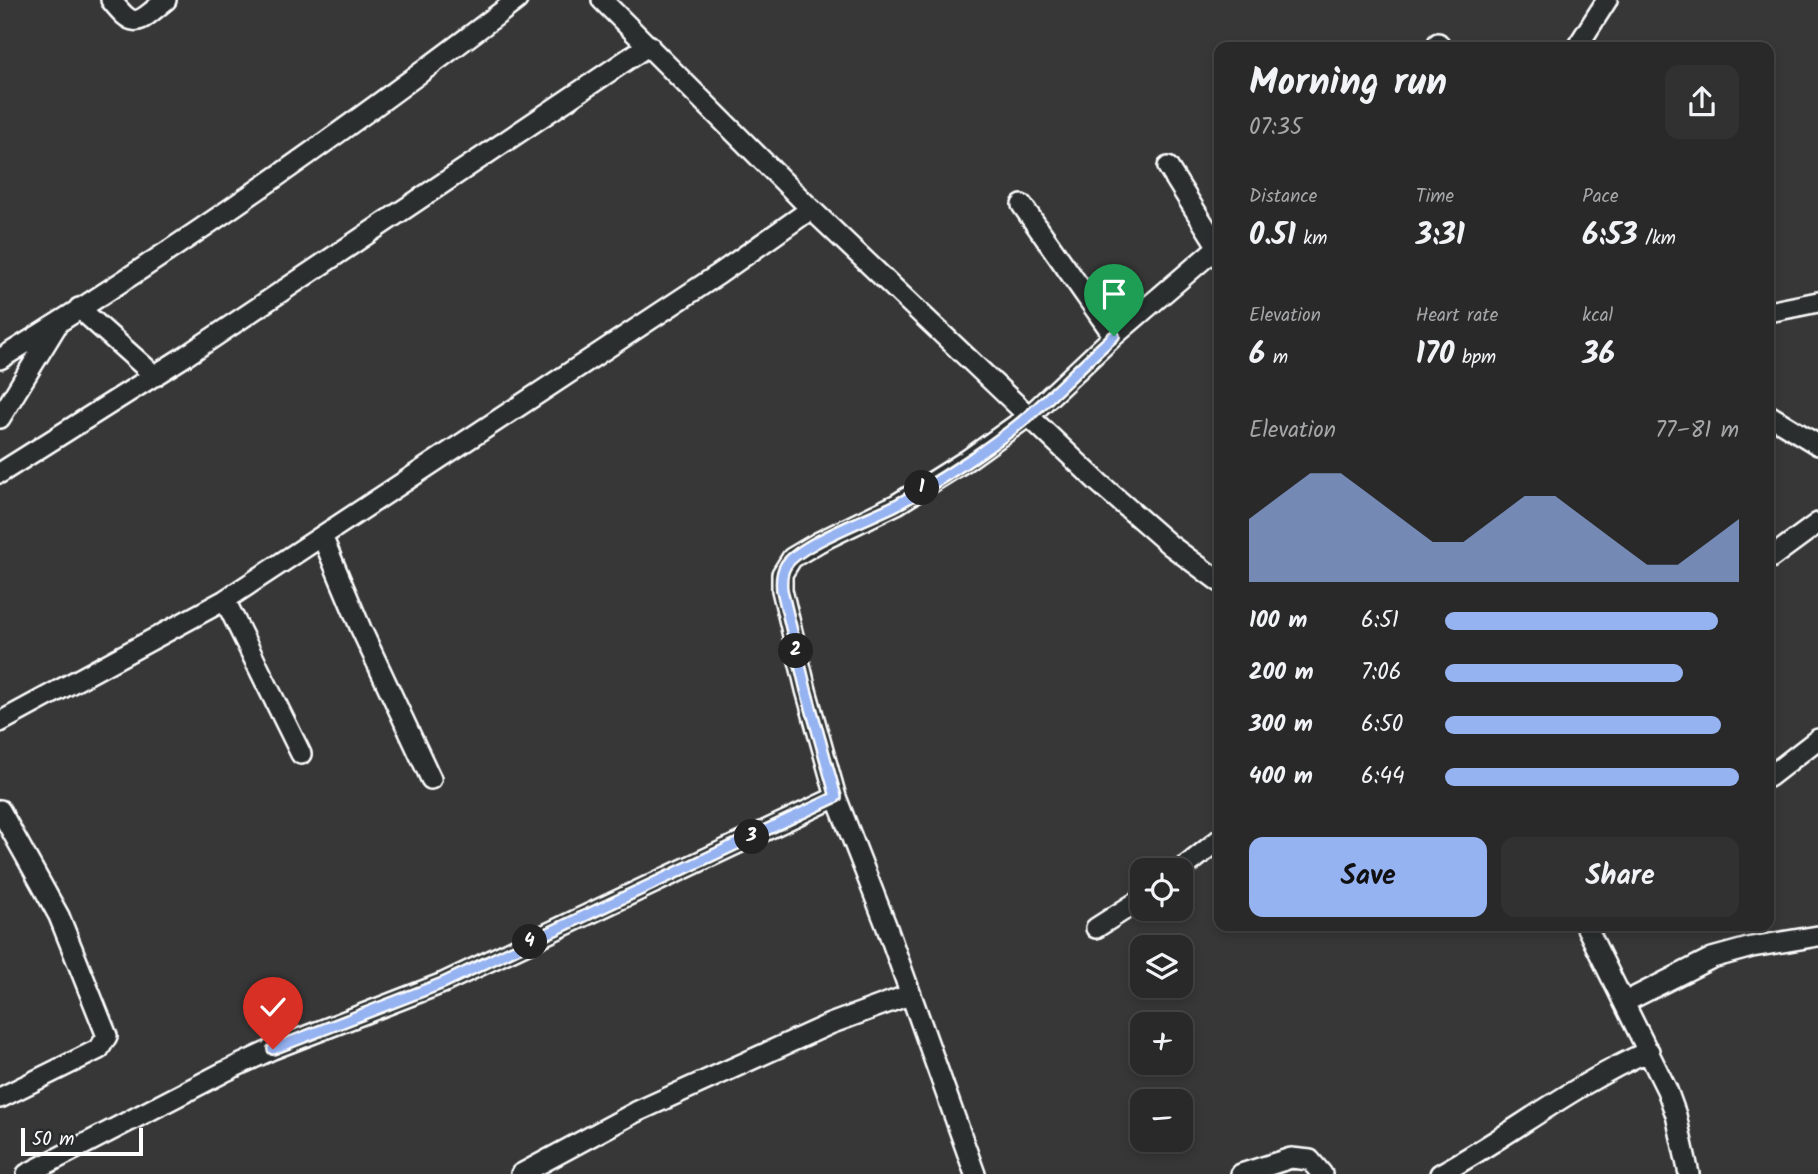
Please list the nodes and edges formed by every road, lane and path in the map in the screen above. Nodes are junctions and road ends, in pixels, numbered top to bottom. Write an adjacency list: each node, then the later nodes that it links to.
1 (111, 0): 2 (street)
2 (166, 0)
3 (517, 0): 14 (street)
4 (602, 0): 7 (street)
5 (1607, 0): 6 (street)
6 (1580, 42)
7 (649, 45): 10 (street); 19 (street)
8 (1168, 167): 11 (street)
9 (1022, 205): 17 (street)
10 (811, 209): 20 (street); 26 (street)
11 (1214, 238)
12 (1214, 250): 17 (street)
13 (1818, 302): 15 (street)
14 (79, 308): 16 (street); 19 (street)
15 (1774, 311)
16 (59, 321): 18 (street); 21 (street)
17 (1114, 336): 20 (street)
18 (0, 359)
19 (155, 376): 24 (street)
20 (1030, 415): 28 (street); 35 (street)
21 (0, 418)
22 (1774, 418): 23 (street)
23 (1818, 445)
24 (0, 473)
25 (1818, 523): 27 (street)
26 (322, 536): 29 (street); 34 (street)
27 (1774, 555)
28 (1214, 578)
29 (225, 600): 30 (street); 32 (street)
30 (0, 722)
31 (1818, 739): 33 (street)
32 (301, 754)
33 (1774, 773)
34 (431, 779)
35 (836, 797): 43 (street); 47 (street)
36 (0, 810): 46 (street)
37 (1214, 844): 38 (street)
38 (1193, 860)
39 (1130, 906): 40 (street)
40 (1096, 928)
41 (1589, 931): 44 (street)
42 (1818, 936): 44 (street)
43 (909, 995): 48 (street); 49 (street)
44 (1625, 1002): 45 (street)
45 (1649, 1051): 52 (street); 53 (street)
46 (0, 1098)
47 (27, 1174)
48 (521, 1174)
49 (975, 1174)
50 (1241, 1174): 51 (street)
51 (1322, 1174)
52 (1440, 1174)
53 (1689, 1174)

